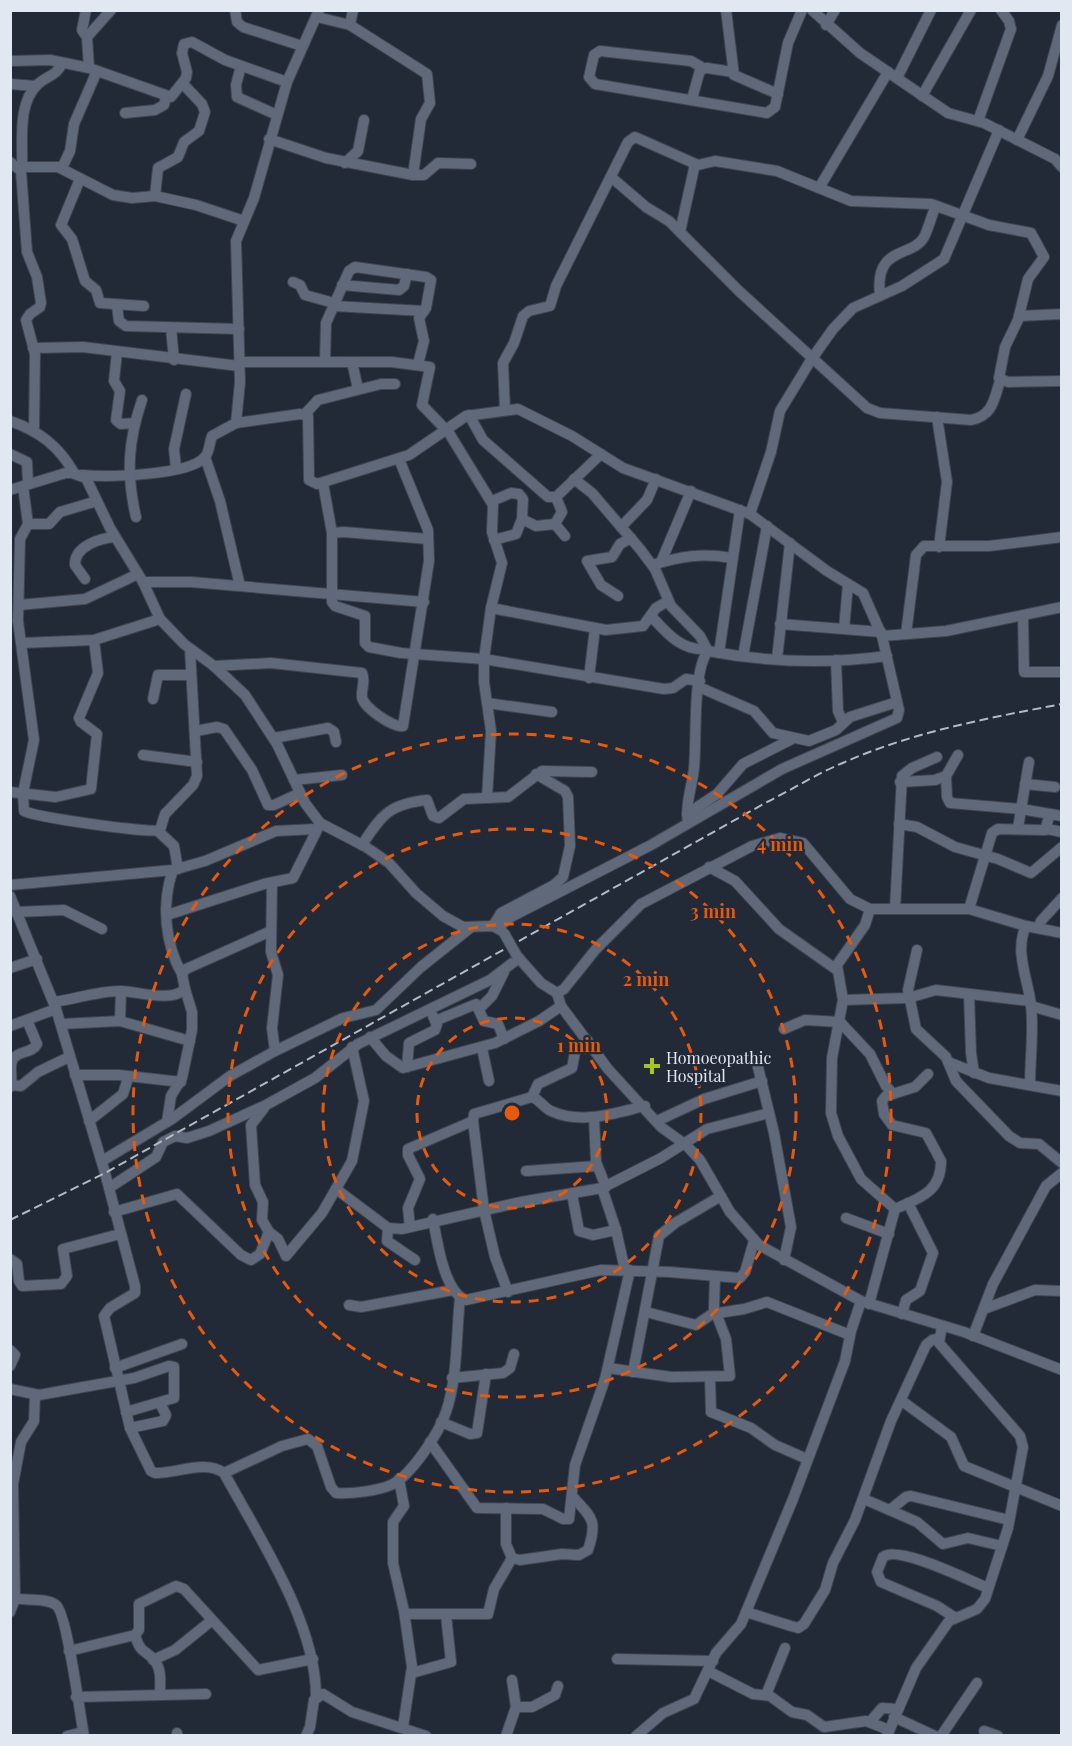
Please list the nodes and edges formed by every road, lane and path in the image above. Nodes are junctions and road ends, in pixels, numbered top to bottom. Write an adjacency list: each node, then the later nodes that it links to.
1 (86, 10): 16 (street)
2 (111, 10): 16 (street)
3 (235, 10): 17 (street)
4 (353, 10): 13 (street)
5 (726, 10): 23 (street)
6 (802, 10): 29 (street)
7 (812, 10): 14 (street)
8 (835, 10): 14 (street)
9 (932, 10): 24 (street)
10 (970, 10): 30 (street)
11 (1001, 10): 36 (street)
12 (318, 14): 13 (street); 17 (street)
13 (350, 25): 46 (street)
14 (826, 25): 24 (street)
15 (1062, 25): 39 (street)
16 (87, 37): 22 (street)
17 (303, 46): 25 (street)
18 (10, 61): 19 (street)
19 (62, 63): 22 (street); 28 (street)
20 (241, 66): 25 (street); 27 (street); 34 (street)
21 (704, 68): 23 (street); 32 (street); 32 (street)
22 (93, 70): 31 (street); 45 (street)
23 (732, 72): 29 (street)
24 (892, 75): 30 (street); 49 (street)
25 (287, 82): 34 (street)
26 (10, 84): 28 (street)
27 (183, 84): 31 (street); 50 (street)
28 (35, 86): 44 (street)
29 (778, 94): 32 (street)
30 (922, 96): 36 (street)
31 (166, 97): 33 (street)
32 (692, 99)
33 (125, 113)
34 (277, 115): 38 (street)
35 (363, 120): 41 (street)
36 (978, 121): 37 (street)
37 (999, 130): 39 (street); 52 (street)
38 (269, 138): 41 (street); 53 (street)
39 (1017, 140): 40 (street)
40 (1059, 161)
41 (345, 163): 46 (street)
42 (471, 164): 46 (street)
43 (694, 164): 47 (street); 49 (street); 54 (street)
44 (17, 165): 45 (street); 67 (street)
45 (62, 168): 48 (street)
46 (413, 176)
47 (611, 177): 54 (street); 81 (street)
48 (80, 179): 50 (street); 60 (street)
49 (819, 188): 51 (street)
50 (155, 196): 53 (street)
51 (936, 206): 52 (street); 58 (street)
52 (963, 216): 58 (street); 64 (street)
53 (244, 221): 66 (street)
54 (680, 232): 70 (street)
55 (407, 274): 57 (street); 57 (street); 62 (street)
56 (293, 282): 59 (street)
57 (342, 285): 59 (street)
58 (880, 296): 70 (street)
59 (334, 305): 62 (street); 71 (street)
60 (117, 306): 61 (street); 65 (street)
61 (144, 306)
62 (424, 311): 74 (street)
63 (1062, 314): 64 (street)
64 (1019, 316): 75 (street)
65 (171, 328): 66 (street); 69 (street)
66 (239, 329): 73 (street)
67 (33, 348): 68 (street); 88 (street)
68 (117, 352): 69 (street); 86 (street)
69 (174, 360): 73 (street)
70 (811, 360): 84 (street); 106 (street)
71 (325, 361): 72 (street); 73 (street)
72 (352, 362): 74 (street); 78 (street)
73 (239, 364): 87 (street)
74 (418, 364): 89 (street)
75 (1000, 381): 76 (street); 84 (street)
76 (1062, 381)
77 (395, 384): 78 (street)
78 (358, 389): 82 (street)
79 (186, 394): 94 (street)
80 (142, 400): 86 (street)
81 (505, 410): 83 (street); 91 (street)
82 (305, 414): 87 (street); 99 (street)
83 (470, 415): 89 (street); 103 (street)
84 (937, 417): 121 (street)
85 (10, 421): 88 (street)
86 (134, 423): 96 (street)
87 (236, 423): 92 (street)
88 (33, 429): 95 (street)
89 (445, 429): 93 (street); 105 (street)
90 (10, 454): 100 (street)
91 (601, 454): 97 (street); 98 (street)
92 (205, 458): 94 (street); 127 (street)
93 (399, 459): 99 (street); 118 (street)
94 (176, 468): 96 (street)
95 (78, 474): 96 (street); 100 (street); 104 (street)
96 (128, 476): 107 (street)
97 (574, 479): 103 (street); 112 (street)
98 (656, 479): 102 (street); 112 (street)
99 (323, 483): 113 (street)
100 (26, 485): 101 (street); 109 (street)
101 (10, 490)
102 (691, 491): 106 (street); 123 (street)
103 (556, 497): 110 (street)
104 (97, 501): 109 (street); 115 (street)
105 (492, 501): 108 (street); 119 (street)
106 (745, 512): 111 (street); 122 (street)
107 (136, 517)
108 (522, 519): 110 (street); 119 (street)
109 (28, 524): 132 (street)
110 (555, 524): 114 (street)
111 (766, 525): 120 (street); 148 (street)
112 (621, 528): 117 (street)
113 (332, 533): 118 (street); 128 (street)
114 (565, 536)
115 (115, 537): 124 (street); 125 (street)
116 (1062, 537): 121 (street)
117 (631, 538): 123 (street); 129 (street)
118 (428, 539): 131 (street)
119 (494, 540): 134 (street)
120 (790, 543): 126 (street); 138 (street)
121 (939, 547): 142 (street)
122 (732, 558): 123 (street); 146 (street)
123 (657, 564): 130 (street)
124 (141, 578): 127 (street); 132 (street); 137 (street)
125 (85, 579)
126 (848, 584): 140 (street); 141 (street)
127 (240, 586): 128 (street)
128 (332, 593): 131 (street); 147 (street)
129 (618, 596)
130 (668, 601): 136 (street); 146 (street)
131 (424, 602): 147 (street)
132 (19, 605): 144 (street)
133 (1062, 607): 135 (street)
134 (491, 608): 139 (street); 150 (street)
135 (1023, 615): 142 (street); 154 (street)
136 (651, 616): 139 (street); 146 (street)
137 (160, 619): 143 (street); 145 (street)
138 (780, 624): 140 (street); 151 (street)
139 (596, 628): 156 (street)
140 (844, 629): 141 (street)
141 (881, 634): 142 (street); 149 (street)
142 (906, 634)
143 (94, 640): 144 (street); 181 (street)
144 (22, 643): 181 (street)
145 (190, 649): 153 (street); 155 (street)
146 (711, 651): 148 (street); 157 (street)
147 (416, 653): 150 (street); 153 (street)
148 (744, 656): 151 (street)
149 (887, 656): 152 (street); 159 (street)
150 (484, 659): 156 (street); 160 (street)
151 (777, 659): 152 (street)
152 (836, 660): 162 (street)
153 (214, 666): 164 (street)
154 (1062, 672)
155 (190, 675): 158 (street); 163 (street)
156 (589, 678): 157 (street)
157 (699, 684): 165 (street); 186 (street)
158 (153, 699)
159 (897, 702): 162 (street); 186 (street)
160 (487, 703): 161 (street); 183 (street)
161 (552, 712)
162 (843, 722): 165 (street)
163 (196, 731): 170 (street); 182 (street)
164 (274, 738): 166 (street); 176 (street)
165 (792, 739): 186 (street)
166 (336, 742)
167 (143, 755): 170 (street)
168 (958, 756): 175 (street)
169 (937, 757): 177 (street)
170 (197, 762): 191 (street)
171 (1029, 762): 178 (street)
172 (592, 772): 173 (street)
173 (537, 774): 183 (street); 211 (street)
174 (342, 775): 176 (street)
175 (946, 776): 177 (street); 184 (street)
176 (294, 780): 182 (street)
177 (900, 782): 187 (street)
178 (1025, 784): 179 (street); 184 (street)
179 (1055, 787)
180 (10, 792): 181 (street)
181 (24, 793): 191 (street)
182 (300, 793): 188 (street)
183 (487, 798): 193 (street)
184 (1021, 809): 185 (street); 189 (street)
185 (1056, 815): 190 (street)
186 (688, 819): 211 (street)
187 (899, 824): 195 (street); 203 (street)
188 (318, 826): 193 (street); 197 (street); 198 (street)
189 (1018, 828): 190 (street); 195 (street)
190 (1047, 829): 192 (street)
191 (158, 831): 197 (street)
192 (1062, 832)
193 (362, 845): 208 (street)
194 (1062, 847): 195 (street)
195 (985, 857): 204 (street)
196 (710, 867): 202 (street); 219 (street); 223 (street)
197 (176, 869): 199 (street); 206 (street)
198 (272, 882): 206 (street); 212 (street)
199 (10, 885)
200 (10, 896): 205 (street)
201 (1062, 898): 209 (street)
202 (870, 909): 203 (street); 219 (street)
203 (895, 909): 204 (street)
204 (969, 909): 207 (street)
205 (16, 912): 210 (street); 216 (street)
206 (167, 915): 220 (street)
207 (1026, 926): 209 (street); 227 (street)
208 (470, 928): 211 (street); 246 (street)
209 (1038, 928): 213 (street)
210 (102, 929)
211 (499, 929): 215 (street, bridge)
212 (271, 931): 220 (street); 246 (street)
213 (1062, 933)
214 (917, 950): 225 (street)
215 (518, 957): 218 (street); 223 (street)
216 (37, 959): 217 (street); 228 (street)
217 (10, 968)
218 (505, 970): 230 (street); 231 (street)
219 (837, 970): 226 (street)
220 (182, 974): 221 (street)
221 (185, 989): 222 (street); 242 (street)
222 (121, 991): 228 (street); 234 (street)
223 (557, 993): 229 (street)
224 (969, 994): 225 (street); 227 (street); 251 (street)
225 (908, 998): 226 (street); 249 (street)
226 (843, 1000): 236 (street)
227 (1031, 1004): 232 (street); 258 (street)
228 (55, 1006): 233 (street); 237 (street)
229 (561, 1006): 241 (street); 243 (street)
230 (430, 1008): 235 (street); 240 (street)
231 (479, 1009): 235 (street); 241 (street)
232 (1062, 1015)
233 (27, 1020): 238 (street); 259 (street)
234 (120, 1021): 237 (street); 242 (street)
235 (435, 1021): 250 (street)
236 (840, 1022): 239 (street); 261 (street); 283 (street)
237 (60, 1024): 247 (street)
238 (10, 1026)
239 (784, 1029)
240 (370, 1038): 244 (street); 250 (street)
241 (504, 1039): 245 (street)
242 (190, 1041): 257 (street)
243 (588, 1041): 262 (street); 264 (street)
244 (352, 1047): 263 (street); 279 (street)
245 (482, 1048): 250 (street); 255 (street)
246 (275, 1051): 270 (street)
247 (69, 1057): 253 (street); 259 (street)
248 (756, 1059): 256 (street)
249 (948, 1062): 251 (street); 273 (street)
250 (407, 1067)
251 (975, 1073): 258 (street)
252 (928, 1074): 261 (street)
253 (75, 1075): 254 (street); 267 (street)
254 (128, 1078): 257 (street); 267 (street)
255 (489, 1081)
256 (762, 1081): 265 (street); 269 (street)
257 (181, 1082): 270 (street)
258 (1030, 1085): 260 (street)
259 (11, 1086)
260 (1062, 1091)
261 (893, 1094): 282 (street)
262 (532, 1097): 266 (street); 268 (street)
263 (266, 1105): 278 (street); 291 (street)
264 (645, 1106): 266 (street); 269 (street)
265 (769, 1113): 271 (street); 297 (street)
266 (594, 1117): 274 (street)
267 (89, 1121): 272 (street)
268 (472, 1121): 284 (street); 288 (street)
269 (657, 1121): 271 (street)
270 (167, 1122): 272 (street)
271 (682, 1142): 277 (street); 281 (street)
272 (102, 1161): 278 (street)
273 (1062, 1163)
274 (597, 1166): 275 (street); 277 (street)
275 (526, 1171)
276 (1060, 1176): 306 (street)
277 (604, 1187): 280 (street); 290 (street)
278 (109, 1188): 285 (street)
279 (336, 1189): 289 (street); 291 (street)
280 (572, 1194): 284 (street); 290 (street)
281 (721, 1196): 294 (street); 299 (street)
282 (908, 1203): 283 (street); 309 (street)
283 (895, 1209): 293 (street)
284 (484, 1210): 287 (street); 302 (street)
285 (114, 1212): 291 (street); 292 (street)
286 (846, 1218): 293 (street)
287 (433, 1220): 288 (street); 303 (street)
288 (410, 1227): 289 (street)
289 (388, 1228): 296 (street)
290 (616, 1230): 298 (street)
291 (269, 1232)
292 (120, 1234): 295 (street); 318 (street)
293 (889, 1234): 304 (street)
294 (754, 1241): 297 (street); 300 (street)
295 (10, 1259)
296 (415, 1260)
297 (784, 1260): 304 (street)
298 (627, 1270): 299 (street); 302 (street); 319 (street)
299 (654, 1271): 300 (street); 307 (street)
300 (715, 1276): 308 (street)
301 (1062, 1291): 306 (street)
302 (508, 1292): 303 (street)
303 (456, 1294): 305 (street); 324 (street)
304 (865, 1303): 309 (street); 311 (street)
305 (349, 1305)
306 (984, 1309): 312 (street)
307 (646, 1312): 308 (street); 321 (street)
308 (715, 1313): 311 (street); 323 (street)
309 (902, 1314): 310 (street)
310 (942, 1326): 312 (street); 313 (street)
311 (850, 1335): 334 (street)
312 (973, 1336): 320 (street)
313 (938, 1339): 328 (street); 337 (street)
314 (182, 1344): 318 (street)
315 (10, 1350): 317 (street)
316 (514, 1354): 322 (street)
317 (10, 1366)
318 (115, 1368): 325 (street)
319 (608, 1368): 321 (street); 338 (street)
320 (1062, 1370)
321 (633, 1372): 323 (street)
322 (486, 1374): 324 (street); 331 (street)
323 (710, 1377): 334 (street)
324 (452, 1378): 331 (street)
325 (118, 1381): 327 (street); 329 (street); 330 (street)
326 (10, 1389): 327 (street)
327 (35, 1395): 347 (street)
328 (902, 1401): 337 (street); 339 (street)
329 (160, 1403): 330 (street); 332 (street)
330 (126, 1412): 332 (street)
331 (441, 1422): 333 (street)
332 (130, 1428): 335 (street)
333 (430, 1442): 336 (street); 341 (street)
334 (807, 1459): 349 (street)
335 (224, 1473): 336 (street); 357 (street)
336 (399, 1479): 350 (street)
337 (1016, 1486): 340 (street); 343 (street)
338 (572, 1496): 341 (street); 345 (street)
339 (864, 1499): 342 (street); 349 (street)
340 (1062, 1506)
341 (506, 1508): 345 (street)
342 (890, 1510): 343 (street); 344 (street)
343 (1010, 1520): 344 (street)
344 (1002, 1546): 346 (street)
345 (512, 1558): 351 (street)
346 (988, 1588): 352 (street); 352 (street)
347 (13, 1599): 348 (street); 356 (street)
348 (10, 1612)
349 (746, 1612): 360 (street)
350 (405, 1614): 351 (street); 361 (street)
351 (446, 1615): 361 (street)
352 (954, 1617): 371 (street)
353 (211, 1621): 354 (street); 357 (street); 359 (street)
354 (135, 1635): 356 (street); 359 (street)
355 (785, 1648): 367 (street)
356 (69, 1651): 369 (street)
357 (313, 1659): 368 (street)
358 (617, 1659): 360 (street)
359 (153, 1660): 365 (street)
360 (710, 1666): 367 (street); 381 (street)
361 (412, 1673): 373 (street)
362 (512, 1680): 370 (street)
363 (978, 1683): 383 (street)
364 (558, 1686): 370 (street)
365 (160, 1694): 366 (street); 369 (street)
366 (206, 1694)
367 (766, 1695): 372 (street)
368 (316, 1696): 373 (street); 378 (street)
369 (76, 1697): 376 (street)
370 (516, 1707): 380 (street)
371 (896, 1713): 372 (street); 375 (street); 382 (street)
372 (870, 1722): 375 (street)
373 (403, 1727): 379 (street)
374 (984, 1731): 384 (street)
375 (888, 1733)
376 (83, 1734): 377 (street)
377 (67, 1736)
378 (306, 1736)
379 (426, 1736)
380 (506, 1736)
381 (636, 1736)
382 (935, 1736)
383 (941, 1736)
384 (998, 1736)

